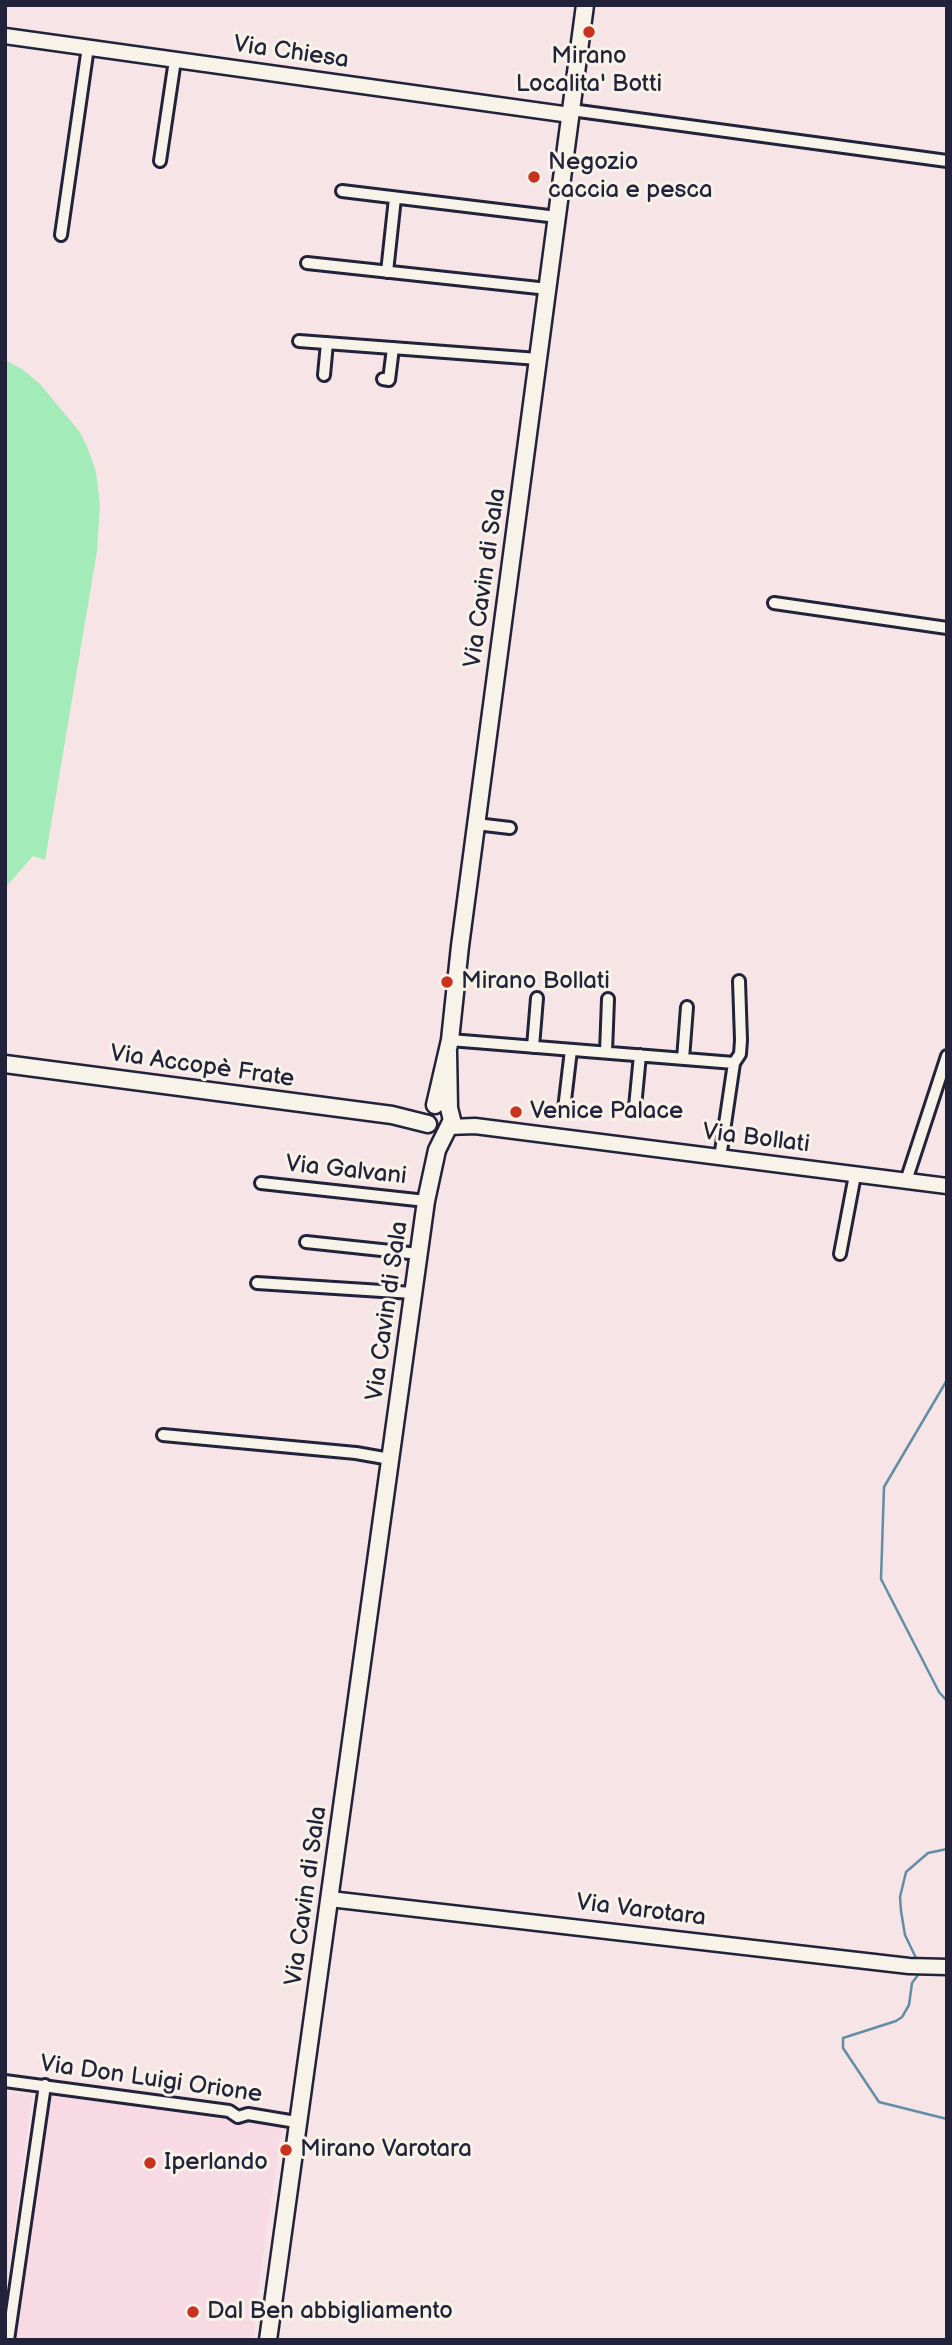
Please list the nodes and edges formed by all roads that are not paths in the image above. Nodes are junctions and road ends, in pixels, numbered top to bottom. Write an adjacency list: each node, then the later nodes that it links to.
1 (585, 5): 5 (main road, Via Cavin di Sala)
2 (5, 36): 3 (street, Via Chiesa)
3 (88, 47): 4 (street, Via Chiesa); 11 (street)
4 (175, 60): 5 (street, Via Chiesa); 6 (street)
5 (570, 113): 7 (street); 10 (main road, Via Cavin di Sala)
6 (160, 161)
7 (947, 162)
8 (342, 191): 9 (street)
9 (395, 198): 10 (street); 13 (street)
10 (557, 218): 14 (main road, Via Cavin di Sala)
11 (61, 235)
12 (307, 263): 13 (street)
13 (387, 272): 14 (street)
14 (548, 289): 18 (main road, Via Cavin di Sala)
15 (299, 341): 16 (street)
16 (327, 343): 17 (street); 19 (street)
17 (393, 348): 18 (street); 20 (street)
18 (538, 359): 23 (main road, Via Cavin di Sala)
19 (324, 375)
20 (383, 379)
21 (774, 603): 22 (street)
22 (947, 628)
23 (476, 824): 24 (street); 29 (main road, Via Cavin di Sala)
24 (510, 828)
25 (739, 981): 36 (street)
26 (537, 998): 30 (street)
27 (608, 999): 32 (street)
28 (687, 1007): 35 (street)
29 (449, 1046): 30 (street); 40 (main road, Via Cavin di Sala)
30 (533, 1047): 31 (street)
31 (571, 1050): 32 (street); 39 (street)
32 (606, 1052): 33 (street)
33 (640, 1055): 35 (street); 38 (street)
34 (947, 1056): 43 (street)
35 (683, 1059): 36 (street)
36 (734, 1063): 41 (street)
37 (5, 1064): 40 (main road, Via Accopè Frate)
38 (635, 1107)
39 (564, 1109)
40 (440, 1118): 41 (street, Via Bollati); 46 (main road, Via Cavin di Sala)
41 (720, 1157): 42 (street, Via Bollati)
42 (855, 1175): 43 (street, Via Bollati); 49 (street)
43 (906, 1181): 45 (street, Via Bollati)
44 (261, 1183): 46 (street, Via Galvani)
45 (947, 1186)
46 (426, 1201): 48 (main road, Via Cavin di Sala)
47 (306, 1242): 48 (street)
48 (418, 1254): 51 (main road, Via Cavin di Sala)
49 (840, 1254)
50 (257, 1283): 51 (street)
51 (413, 1293): 53 (main road, Via Cavin di Sala)
52 (163, 1435): 53 (street)
53 (390, 1459): 54 (main road, Via Cavin di Sala)
54 (330, 1899): 55 (street, Via Varotara); 60 (main road, Via Cavin di Sala)
55 (947, 1967)
56 (5, 2081): 57 (street, Via Don Luigi Orione)
57 (44, 2085): 58 (street, Via Don Luigi Orione); 59 (street)
58 (290, 2122)
59 (8, 2340)
60 (268, 2340)

